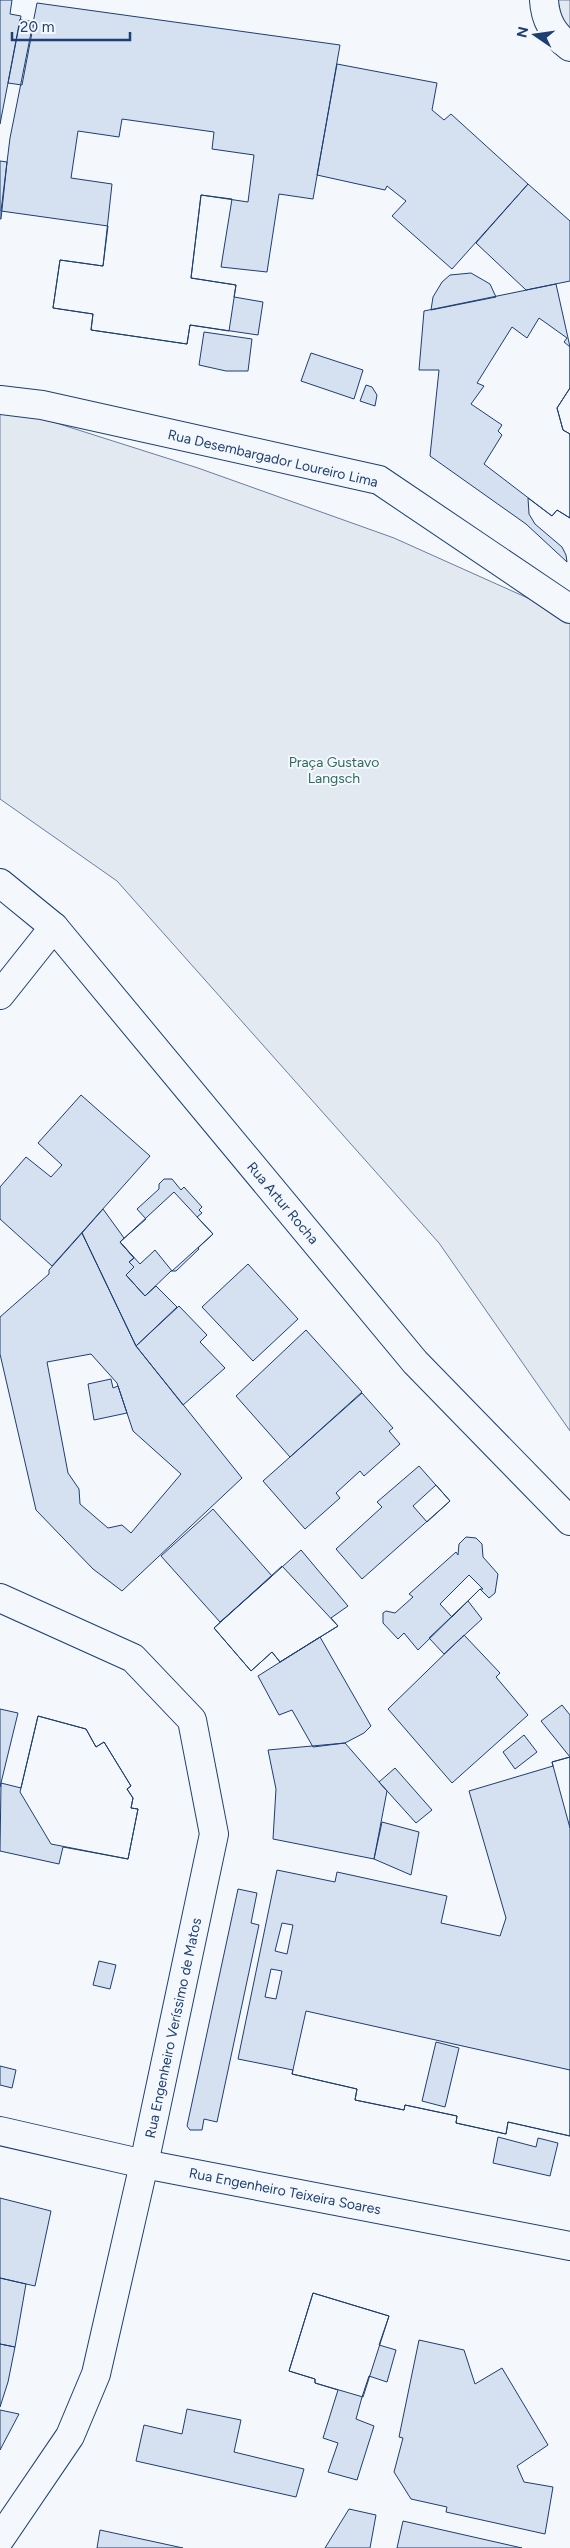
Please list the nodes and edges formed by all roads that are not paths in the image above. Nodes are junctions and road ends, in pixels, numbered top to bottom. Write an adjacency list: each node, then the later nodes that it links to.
1 (537, 3): 2 (street)
2 (570, 47)
3 (0, 400): 4 (street, Rua Desembargador Loureiro Lima)
4 (570, 609)
5 (0, 883): 6 (street, Rua Artur Rocha)
6 (54, 927): 7 (street); 8 (street, Rua Artur Rocha)
7 (0, 995)
8 (570, 1521)
9 (0, 1598): 11 (street, Rua Engenheiro Veríssimo de Matos)
10 (0, 2131): 11 (street, Rua Engenheiro Teixeira Soares)
11 (144, 2164): 12 (street, Rua Engenheiro Teixeira Soares); 13 (street, Rua Engenheiro Veríssimo de Matos)
12 (570, 2246)
13 (0, 2539)

